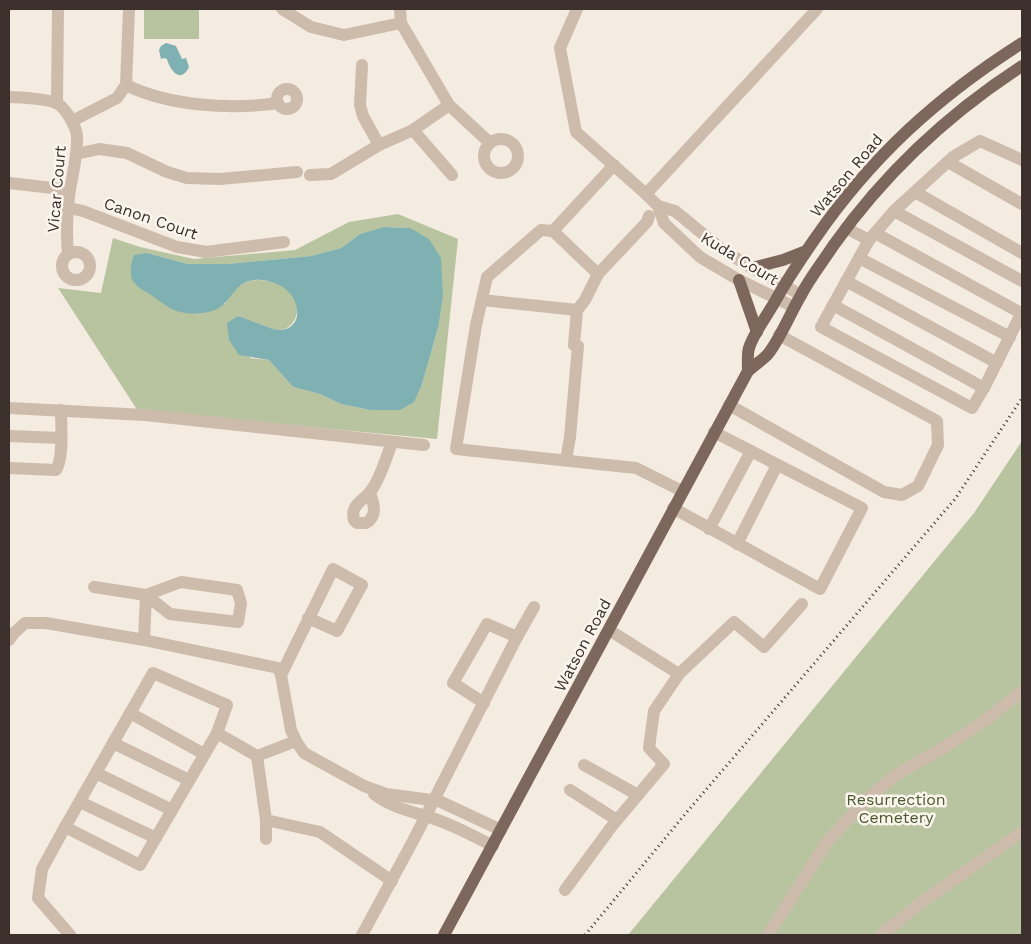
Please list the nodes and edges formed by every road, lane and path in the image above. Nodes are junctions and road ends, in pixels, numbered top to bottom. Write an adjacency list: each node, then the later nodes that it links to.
1 (58, 9): 13 (street)
2 (129, 9): 11 (street)
3 (282, 9): 7 (street)
4 (400, 9): 7 (street)
5 (577, 9): 23 (street, Kuda Court)
6 (817, 9): 28 (street)
7 (401, 24): 15 (street)
8 (1022, 43): 38 (main road, Watson Road)
9 (362, 65): 19 (street)
10 (1022, 66): 34 (main road, Watson Road)
11 (126, 85): 14 (street); 16 (street)
12 (9, 96): 13 (street)
13 (58, 103): 16 (street, Vicar Court)
14 (278, 104)
15 (449, 105): 17 (street); 18 (street)
16 (72, 121): 20 (street, Vicar Court)
17 (413, 130): 19 (street); 24 (street)
18 (490, 143)
19 (379, 145): 20 (street)
20 (76, 154): 26 (street, Vicar Court)
21 (1022, 160): 22 (street)
22 (948, 162): 27 (street); 29 (street)
23 (614, 165): 28 (street, Kuda Court); 35 (street)
24 (452, 175)
25 (9, 183): 26 (street)
26 (70, 190): 31 (street, Vicar Court)
27 (915, 192): 32 (street); 39 (street)
28 (646, 194): 30 (street, Kuda Court)
29 (1022, 204)
30 (658, 206): 33 (street); 42 (street, Kuda Court); 44 (street, Kuda Court)
31 (68, 208): 37 (street, Canon Court); 40 (street, Vicar Court)
32 (894, 211): 36 (street); 46 (street)
33 (649, 216): 35 (street); 43 (street)
34 (846, 228): 36 (street); 48 (main road, Watson Road)
35 (555, 229): 43 (street); 50 (street)
36 (872, 237): 41 (street); 54 (street)
37 (284, 242)
38 (806, 251): 42 (main road); 47 (main road, Watson Road)
39 (1022, 253)
40 (68, 254)
41 (859, 258): 45 (street); 57 (street)
42 (752, 268): 47 (street, Kuda Court)
43 (598, 274): 53 (street)
44 (739, 280): 49 (street, Kuda Court); 55 (main road)
45 (846, 281): 51 (street); 58 (street)
46 (1022, 281)
47 (783, 286): 48 (street, Kuda Court); 49 (main road, Watson Road)
48 (801, 294): 52 (main road, Watson Road)
49 (777, 299): 52 (street, Kuda Court); 55 (main road, Watson Road)
50 (482, 300): 53 (street); 70 (street)
51 (833, 306): 60 (street); 60 (street)
52 (794, 307): 56 (main road, Watson Road)
53 (577, 310): 70 (street)
54 (1022, 312): 57 (street)
55 (758, 332): 59 (main road, Watson Road)
56 (779, 335): 59 (main road, Watson Road); 61 (street)
57 (1010, 337): 58 (street)
58 (996, 363): 60 (street)
59 (748, 371): 61 (main road, Watson Road)
60 (984, 388)
61 (729, 405): 64 (main road, Watson Road)
62 (9, 408): 63 (street)
63 (61, 410): 66 (street); 67 (street)
64 (714, 432): 69 (street); 73 (main road, Watson Road)
65 (9, 436): 66 (street)
66 (61, 438): 72 (street)
67 (392, 442): 68 (street); 74 (street)
68 (424, 445)
69 (751, 451): 71 (street); 76 (street)
70 (566, 460): 73 (street)
71 (777, 465): 77 (street); 77 (street)
72 (9, 468)
73 (682, 491): 75 (main road, Watson Road)
74 (370, 493)
75 (673, 508): 76 (street); 83 (main road, Watson Road)
76 (709, 529): 77 (street)
77 (737, 544)
78 (94, 587): 79 (street)
79 (146, 595): 79 (street); 86 (street)
80 (802, 604): 88 (street)
81 (534, 608): 84 (street)
82 (308, 618): 82 (street); 87 (street)
83 (608, 630): 88 (street); 110 (main road, Watson Road)
84 (517, 637): 90 (street); 90 (street)
85 (9, 640): 86 (street)
86 (144, 640): 87 (street)
87 (281, 674): 93 (street)
88 (679, 674): 102 (street)
89 (1022, 690): 120 (street)
90 (484, 703): 103 (street)
91 (130, 713): 92 (street); 94 (street); 95 (street)
92 (217, 733): 95 (street); 96 (street)
93 (296, 741): 96 (street); 100 (street)
94 (113, 742): 98 (street); 99 (street)
95 (204, 754): 99 (street)
96 (257, 756): 107 (street)
97 (584, 765): 102 (street)
98 (96, 773): 104 (street); 105 (street)
99 (189, 780): 105 (street)
100 (364, 786): 103 (street); 106 (street)
101 (570, 790): 108 (street)
102 (638, 795): 108 (street)
103 (434, 800): 106 (street); 110 (street)
104 (80, 802): 109 (street); 112 (street)
105 (172, 810): 112 (street)
106 (426, 816): 114 (street); 115 (street)
107 (266, 820): 113 (street); 115 (street)
108 (617, 820): 116 (street)
109 (65, 827): 112 (street); 117 (street)
110 (501, 830): 114 (main road, Watson Road)
111 (1022, 832): 121 (street)
112 (156, 838)
113 (266, 839)
114 (492, 846): 119 (main road, Watson Road)
115 (392, 881): 118 (street)
116 (566, 890)
117 (70, 935)
118 (362, 935)
119 (444, 935)
120 (768, 935)
121 (882, 935)

